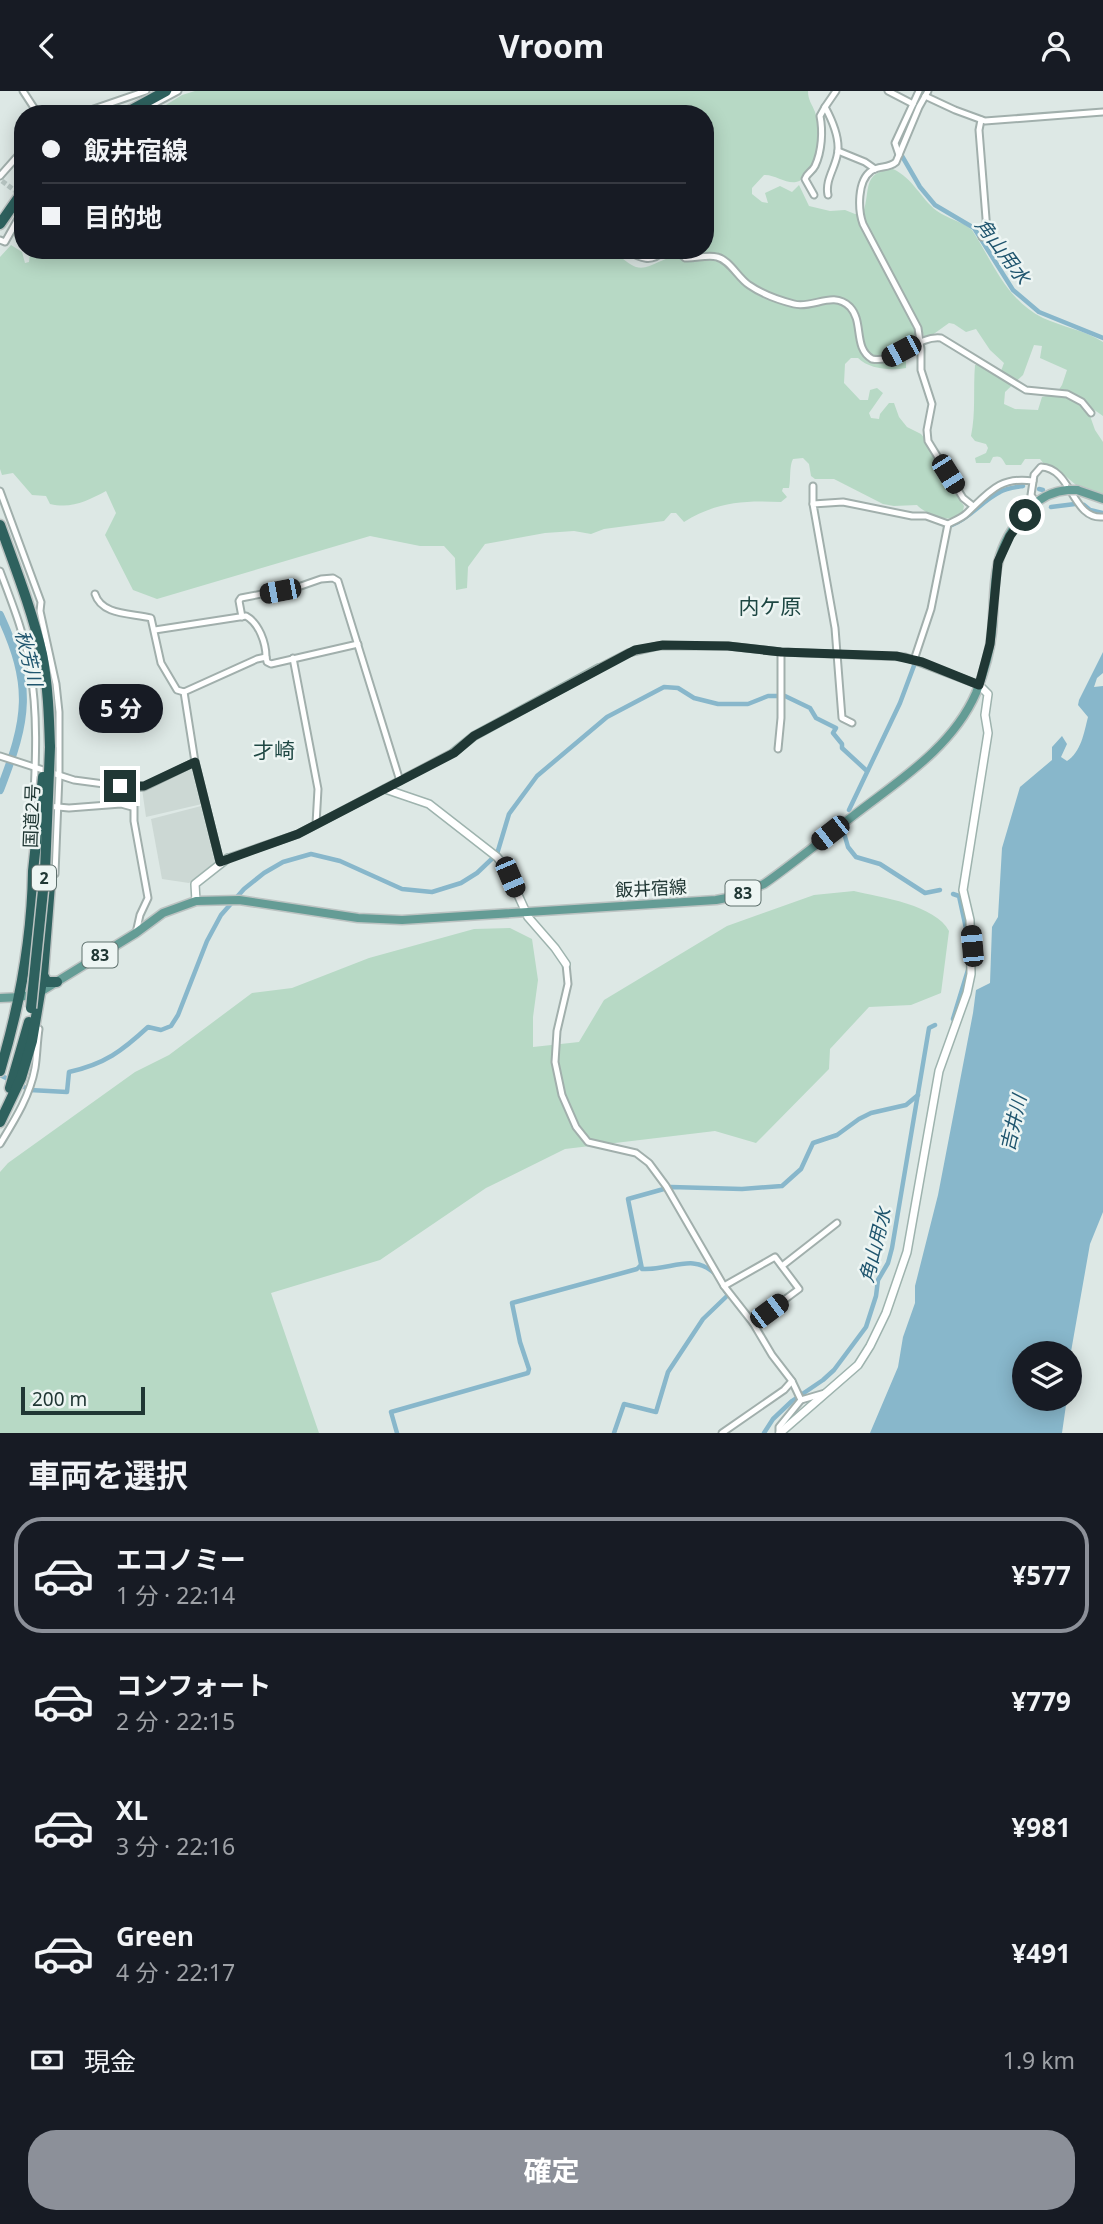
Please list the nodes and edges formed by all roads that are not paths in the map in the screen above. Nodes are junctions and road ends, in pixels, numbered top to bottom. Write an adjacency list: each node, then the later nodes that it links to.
1 (146, 91): 8 (street)
2 (166, 91): 9 (highway)
3 (178, 91): 10 (street)
4 (836, 91): 12 (street)
5 (888, 91): 11 (street)
6 (919, 91): 11 (street)
7 (927, 94): 11 (street); 14 (street)
8 (105, 105)
9 (140, 105)
10 (152, 105)
11 (915, 105): 17 (street)
12 (825, 107): 15 (street); 19 (street)
13 (1103, 112): 14 (street)
14 (981, 120): 24 (street)
15 (838, 151): 17 (street); 20 (street)
16 (14, 162): 18 (street)
17 (875, 169): 28 (street)
18 (1, 179)
19 (814, 195)
20 (828, 195)
21 (14, 204): 22 (highway)
22 (0, 224)
23 (14, 224): 25 (street)
24 (982, 237)
25 (3, 241): 26 (street)
26 (0, 251)
27 (714, 257): 28 (street)
28 (920, 342): 29 (street); 36 (street)
29 (1091, 413)
30 (1033, 481): 34 (street); 36 (street); 37 (street)
31 (813, 486): 35 (street)
32 (0, 493): 59 (street)
33 (1103, 499): 34 (main road)
34 (1036, 502): 51 (main road, 飯井宿線 / 83)
35 (813, 504): 39 (street); 46 (street)
36 (973, 506): 39 (street)
37 (1103, 517)
38 (0, 524): 54 (highway)
39 (948, 524): 49 (street)
40 (0, 571): 58 (street)
41 (95, 594): 43 (street)
42 (242, 617): 43 (street); 44 (street); 47 (street)
43 (155, 630): 52 (street)
44 (358, 644): 48 (street); 63 (street)
45 (781, 652): 46 (street); 50 (street); 55 (street)
46 (837, 654): 49 (street); 53 (street)
47 (266, 657): 48 (street); 52 (street)
48 (293, 658): 69 (street)
49 (914, 660): 51 (street)
50 (599, 668): 56 (street)
51 (979, 685): 74 (main road, 飯井宿線 / 83); 98 (street)
52 (184, 692): 60 (street)
53 (852, 723)
54 (48, 742): 75 (highway, bridge); 77 (highway, bridge); 84 (highway, 国道2号 / 2, bridge)
55 (778, 749)
56 (454, 753): 63 (street)
57 (3, 757): 61 (street)
58 (34, 758): 59 (street); 61 (street)
59 (59, 758): 62 (street)
60 (195, 762): 64 (street); 72 (street)
61 (34, 768): 62 (street); 66 (street)
62 (59, 775): 64 (street); 67 (street)
63 (400, 781): 65 (street)
64 (134, 788): 68 (street)
65 (385, 789): 69 (street); 74 (street)
66 (33, 805): 67 (street); 70 (street)
67 (58, 807): 68 (street); 71 (street)
68 (132, 807): 76 (street)
69 (316, 824): 72 (street)
70 (31, 852): 71 (street); 77 (street)
71 (56, 853): 75 (street)
72 (224, 860): 73 (street)
73 (196, 901): 74 (main road, 飯井宿線 / 83); 76 (main road, 飯井宿線 / 83)
74 (525, 911): 79 (street)
75 (47, 915): 78 (highway)
76 (136, 933): 81 (main road, 飯井宿線 / 83)
77 (29, 936): 78 (street); 82 (highway)
78 (45, 938): 80 (highway)
79 (566, 964): 95 (street)
80 (43, 975): 81 (highway); 84 (highway)
81 (57, 982): 84 (main road, 飯井宿線 / 83)
82 (21, 997): 83 (main road, 飯井宿線 / 83); 84 (main road, 飯井宿線 / 83); 85 (highway)
83 (0, 998)
84 (36, 1000): 88 (highway, 国道2号 / 2); 88 (street)
85 (10, 1037): 86 (street); 87 (highway)
86 (0, 1060)
87 (0, 1071)
88 (22, 1078): 89 (highway, 国道2号); 92 (street)
89 (13, 1088): 90 (highway); 91 (highway)
90 (0, 1111)
91 (0, 1122)
92 (1, 1141)
93 (837, 1223): 94 (street)
94 (782, 1266): 95 (street); 96 (street)
95 (724, 1286): 96 (street)
96 (753, 1323): 97 (street)
97 (792, 1381): 99 (street); 100 (street)
98 (828, 1393): 99 (street); 101 (street)
99 (801, 1399): 101 (street)
100 (722, 1433)
101 (780, 1433)

